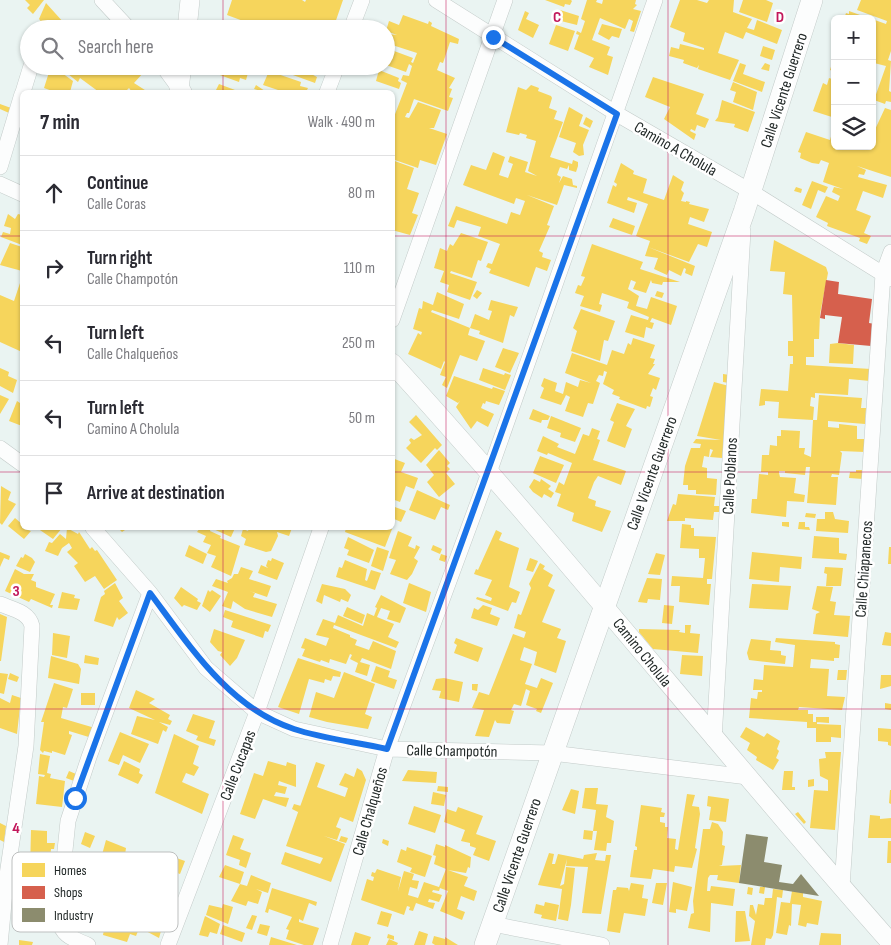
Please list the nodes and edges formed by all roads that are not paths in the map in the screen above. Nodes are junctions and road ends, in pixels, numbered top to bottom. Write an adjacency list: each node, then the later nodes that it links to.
1 (102, 0): 8 (street)
2 (190, 0): 9 (street)
3 (362, 0): 10 (street)
4 (436, 0): 11 (street, Camino A Cholula)
5 (505, 0): 11 (street)
6 (655, 0): 20 (street, Calle Chalqueños)
7 (812, 0): 23 (main road, Calle Vicente Guerrero)
8 (121, 20)
9 (187, 20)
10 (354, 20)
11 (493, 37): 20 (street, Camino A Cholula); 28 (street)
12 (28, 75): 16 (street)
13 (170, 75): 17 (street)
14 (182, 75): 17 (street)
15 (334, 75): 18 (street)
16 (24, 90)
17 (181, 90)
18 (328, 90)
19 (20, 103): 21 (street)
20 (617, 114): 23 (street, Camino A Cholula); 32 (street, Calle Chalqueños)
21 (0, 167)
22 (0, 184): 24 (street)
23 (750, 191): 25 (main road, Calle Vicente Guerrero); 27 (street, Camino A Cholula)
24 (20, 193)
25 (744, 212): 37 (main road, Calle Vicente Guerrero); 39 (street, Calle Poblanos)
26 (891, 252): 27 (street, Calle Chiapanecos)
27 (887, 277): 45 (street, Calle Chiapanecos)
28 (395, 312)
29 (395, 367): 32 (street, Camino Cholula)
30 (0, 448): 31 (street)
31 (20, 463)
32 (490, 470): 37 (street, Camino Cholula); 40 (street, Calle Chalqueños)
33 (95, 530): 35 (street, Calle Champotón)
34 (320, 530): 38 (street, Calle Cucapas)
35 (150, 593): 38 (street, Calle Champotón); 43 (street)
36 (0, 604): 44 (street)
37 (604, 605): 39 (street, Camino Cholula); 41 (main road, Calle Vicente Guerrero)
38 (257, 712): 40 (street, Calle Champotón); 46 (street, Calle Cucapas)
39 (714, 740): 42 (street, Camino Cholula)
40 (387, 749): 41 (street, Calle Champotón); 54 (street, Calle Chalqueños)
41 (552, 753): 42 (street, Calle Champotón); 47 (main road, Calle Vicente Guerrero)
42 (748, 777): 45 (street, Camino Cholula)
43 (65, 852)
44 (3, 880): 51 (street)
45 (842, 887): 50 (street, Camino Cholula)
46 (178, 919)
47 (492, 924): 55 (main road, Calle Vicente Guerrero); 56 (street)
48 (63, 932): 52 (street)
49 (173, 932): 53 (street, Calle Cucapas)
50 (891, 943)
51 (0, 945)
52 (88, 945)
53 (168, 945)
54 (330, 945)
55 (486, 945)
56 (602, 945)

